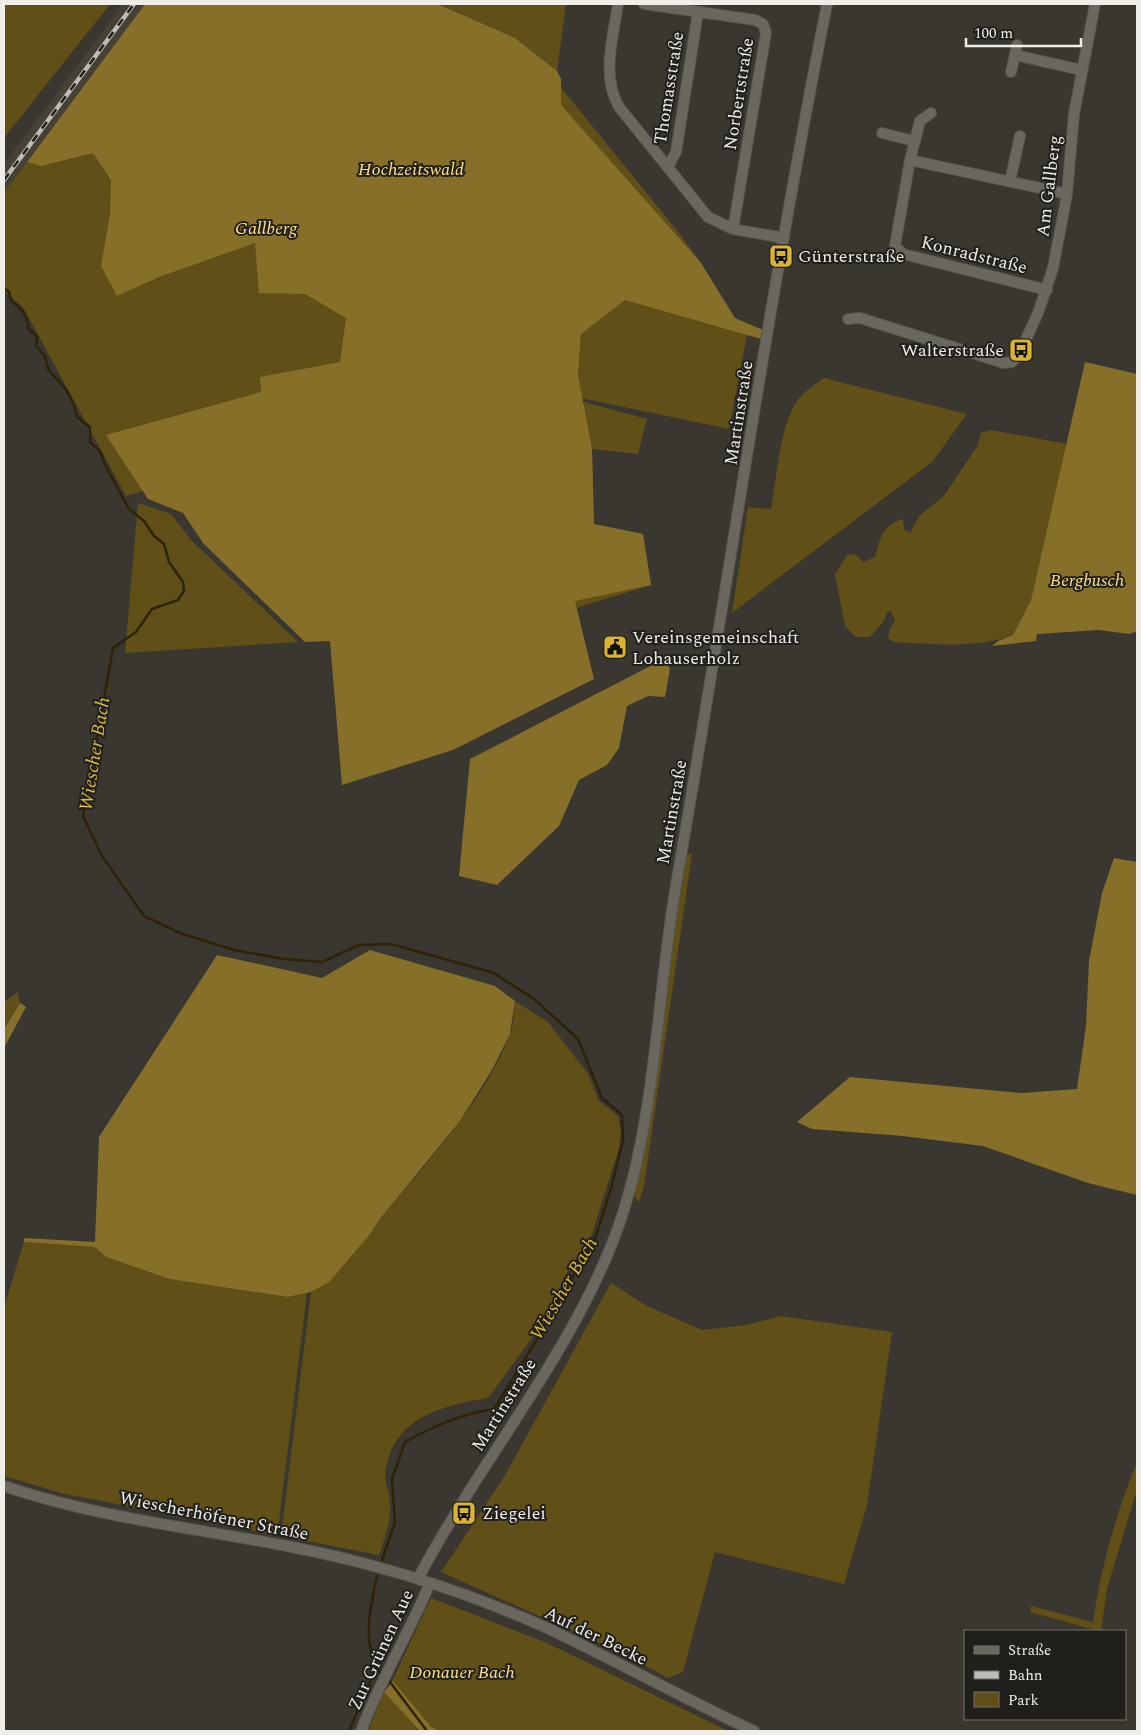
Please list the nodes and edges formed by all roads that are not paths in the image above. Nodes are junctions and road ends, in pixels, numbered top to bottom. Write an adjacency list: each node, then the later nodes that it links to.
1 (618, 4): 13 (street)
2 (644, 4): 5 (street, Norbertstraße)
3 (827, 4): 17 (street, Martinstraße)
4 (1096, 4): 6 (street, Am Gallberg)
5 (698, 12): 13 (street, Thomasstraße); 16 (street, Norbertstraße)
6 (1082, 70): 7 (street); 15 (street, Am Gallberg)
7 (1011, 72)
8 (931, 113): 11 (street, Konradstraße)
9 (882, 133): 11 (street)
10 (1020, 136): 14 (street)
11 (914, 141): 12 (street, Konradstraße)
12 (910, 160): 14 (street); 18 (street, Konradstraße)
13 (668, 168): 16 (street)
14 (1010, 181): 15 (street)
15 (1067, 194): 18 (street, Am Gallberg)
16 (733, 230): 17 (street)
17 (784, 238): 21 (street, Martinstraße)
18 (1047, 290): 19 (street, Am Gallberg)
19 (848, 319)
20 (4, 1486): 21 (street, Wiescherhöfener Straße)
21 (418, 1579): 22 (street, Auf der Becke)
22 (430, 1583): 23 (street, Zur Grünen Aue); 24 (street, Auf der Becke)
23 (361, 1731)
24 (754, 1731)

